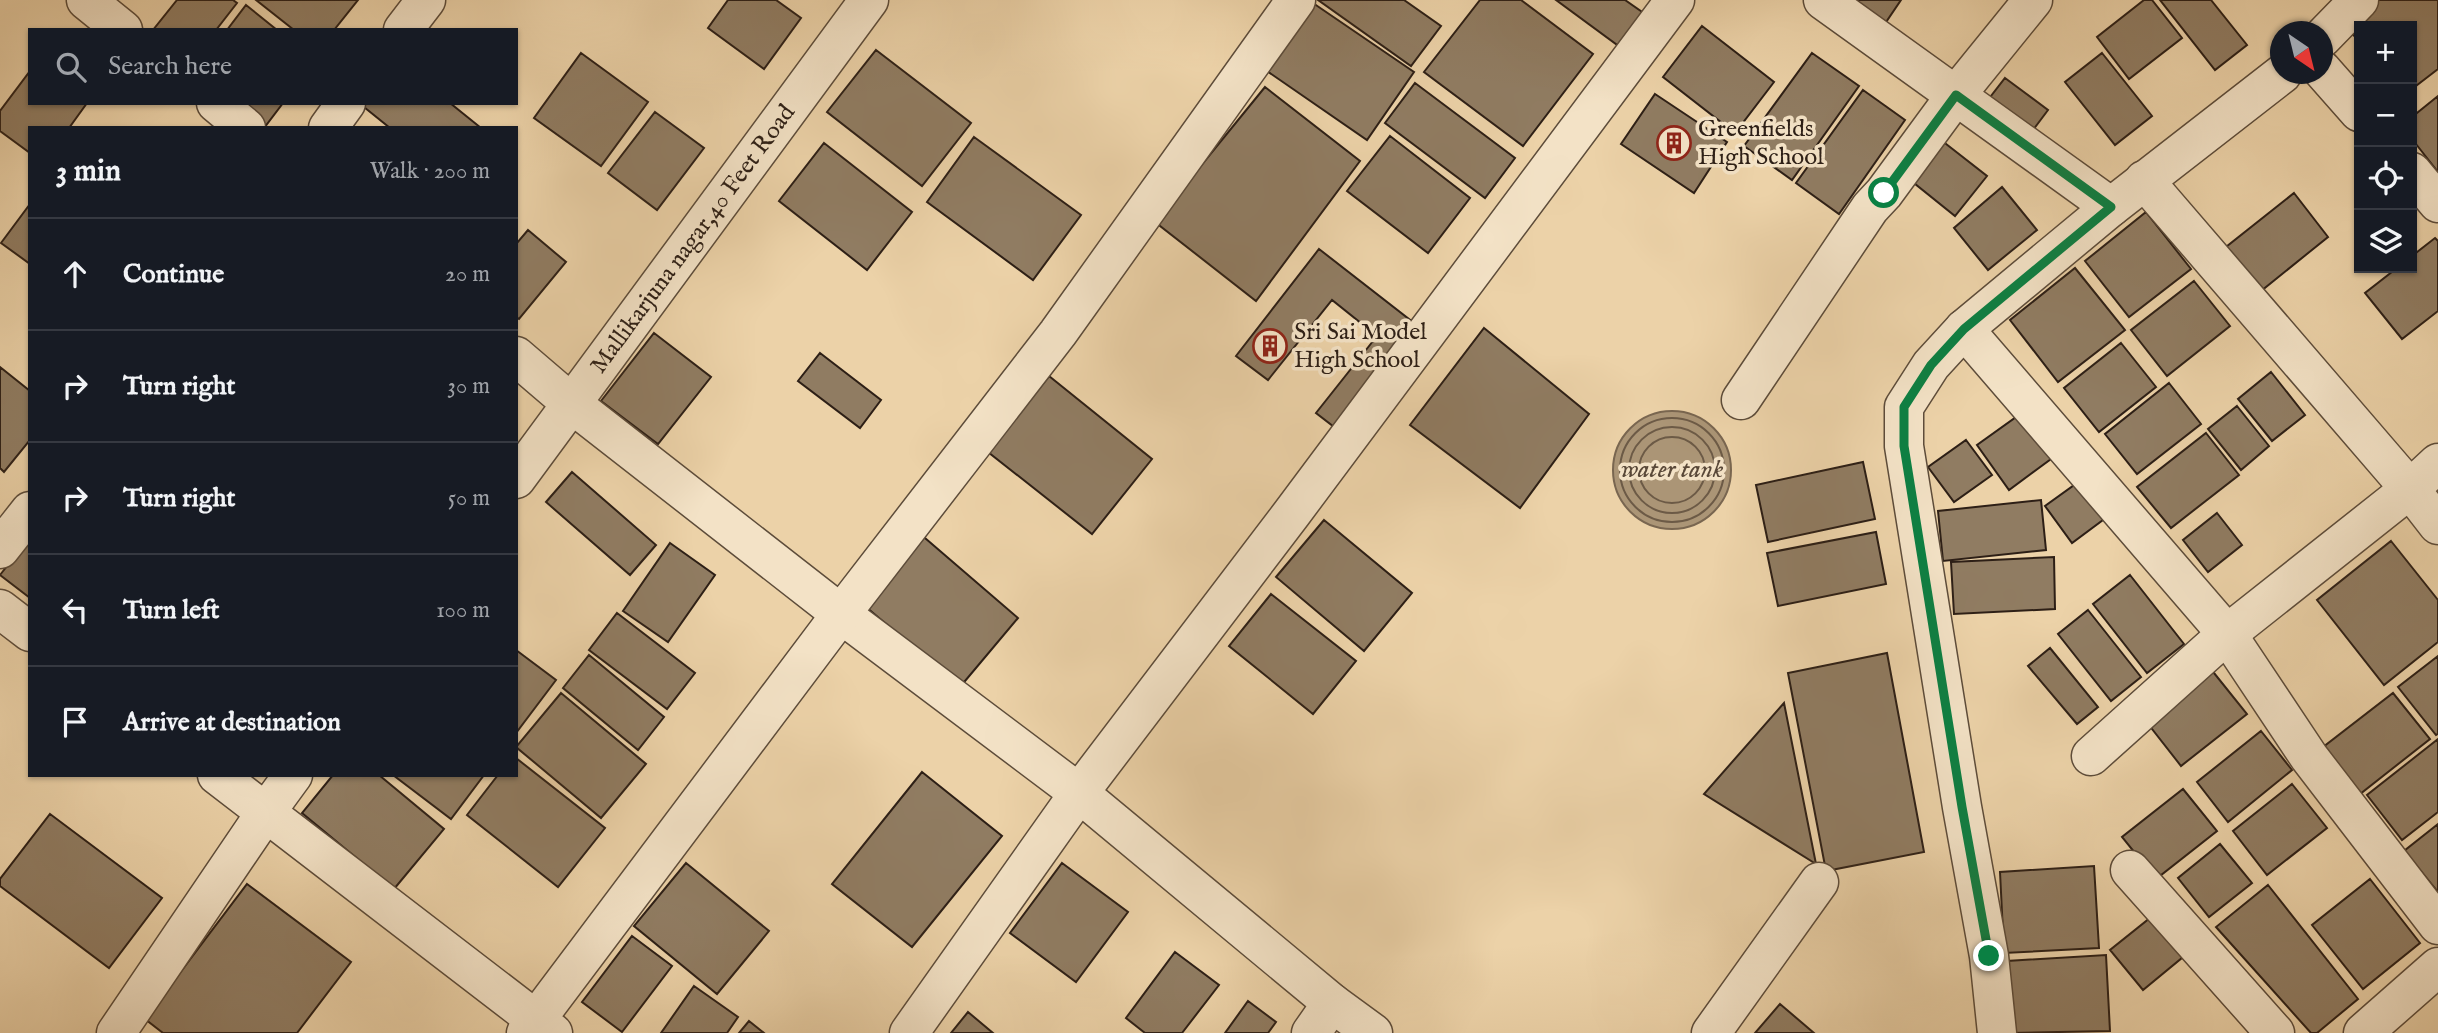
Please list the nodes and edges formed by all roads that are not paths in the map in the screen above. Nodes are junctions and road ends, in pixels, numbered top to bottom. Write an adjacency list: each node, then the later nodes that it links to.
1 (86, 0): 10 (street)
2 (426, 0): 11 (street)
3 (869, 0): 27 (street, Mallikarjuna nagar,40 Feet Road)
4 (1296, 0): 35 (street)
5 (1675, 0): 41 (street)
6 (1823, 0): 14 (street)
7 (2033, 0): 14 (street)
8 (2359, 0): 9 (street)
9 (2333, 27)
10 (121, 28)
11 (405, 28)
12 (2333, 82): 17 (street)
13 (2270, 83): 21 (street)
14 (1956, 95): 23 (street); 26 (street)
15 (218, 105): 18 (street)
16 (345, 105): 19 (street)
17 (2354, 106)
18 (244, 126)
19 (329, 126)
20 (2417, 179): 22 (street)
21 (2144, 180): 23 (street); 30 (street)
22 (2438, 203)
23 (2111, 207): 24 (street)
24 (1964, 329): 37 (street); 53 (street)
25 (518, 358): 27 (street)
26 (1741, 400)
27 (572, 404): 29 (street, Mallikarjuna nagar,40 Feet Road); 35 (street)
28 (2438, 463): 30 (street)
29 (518, 476)
30 (2410, 489): 32 (street); 37 (street)
31 (28, 514): 33 (street)
32 (2438, 525)
33 (0, 549)
34 (0, 609): 36 (street)
35 (841, 614): 41 (street); 48 (street)
36 (28, 630)
37 (2227, 634): 38 (street); 45 (street)
38 (2091, 756)
39 (220, 777): 42 (street)
40 (292, 777): 42 (street)
41 (1079, 793): 47 (street); 50 (street)
42 (265, 813): 48 (street); 49 (street)
43 (2130, 870): 54 (street)
44 (1819, 882): 52 (street)
45 (2438, 925)
46 (2438, 967): 55 (street)
47 (1322, 1018): 51 (street)
48 (538, 1029)
49 (116, 1033)
50 (909, 1033)
51 (1373, 1033)
52 (1711, 1033)
53 (1997, 1033)
54 (2276, 1033)
55 (2362, 1033)

